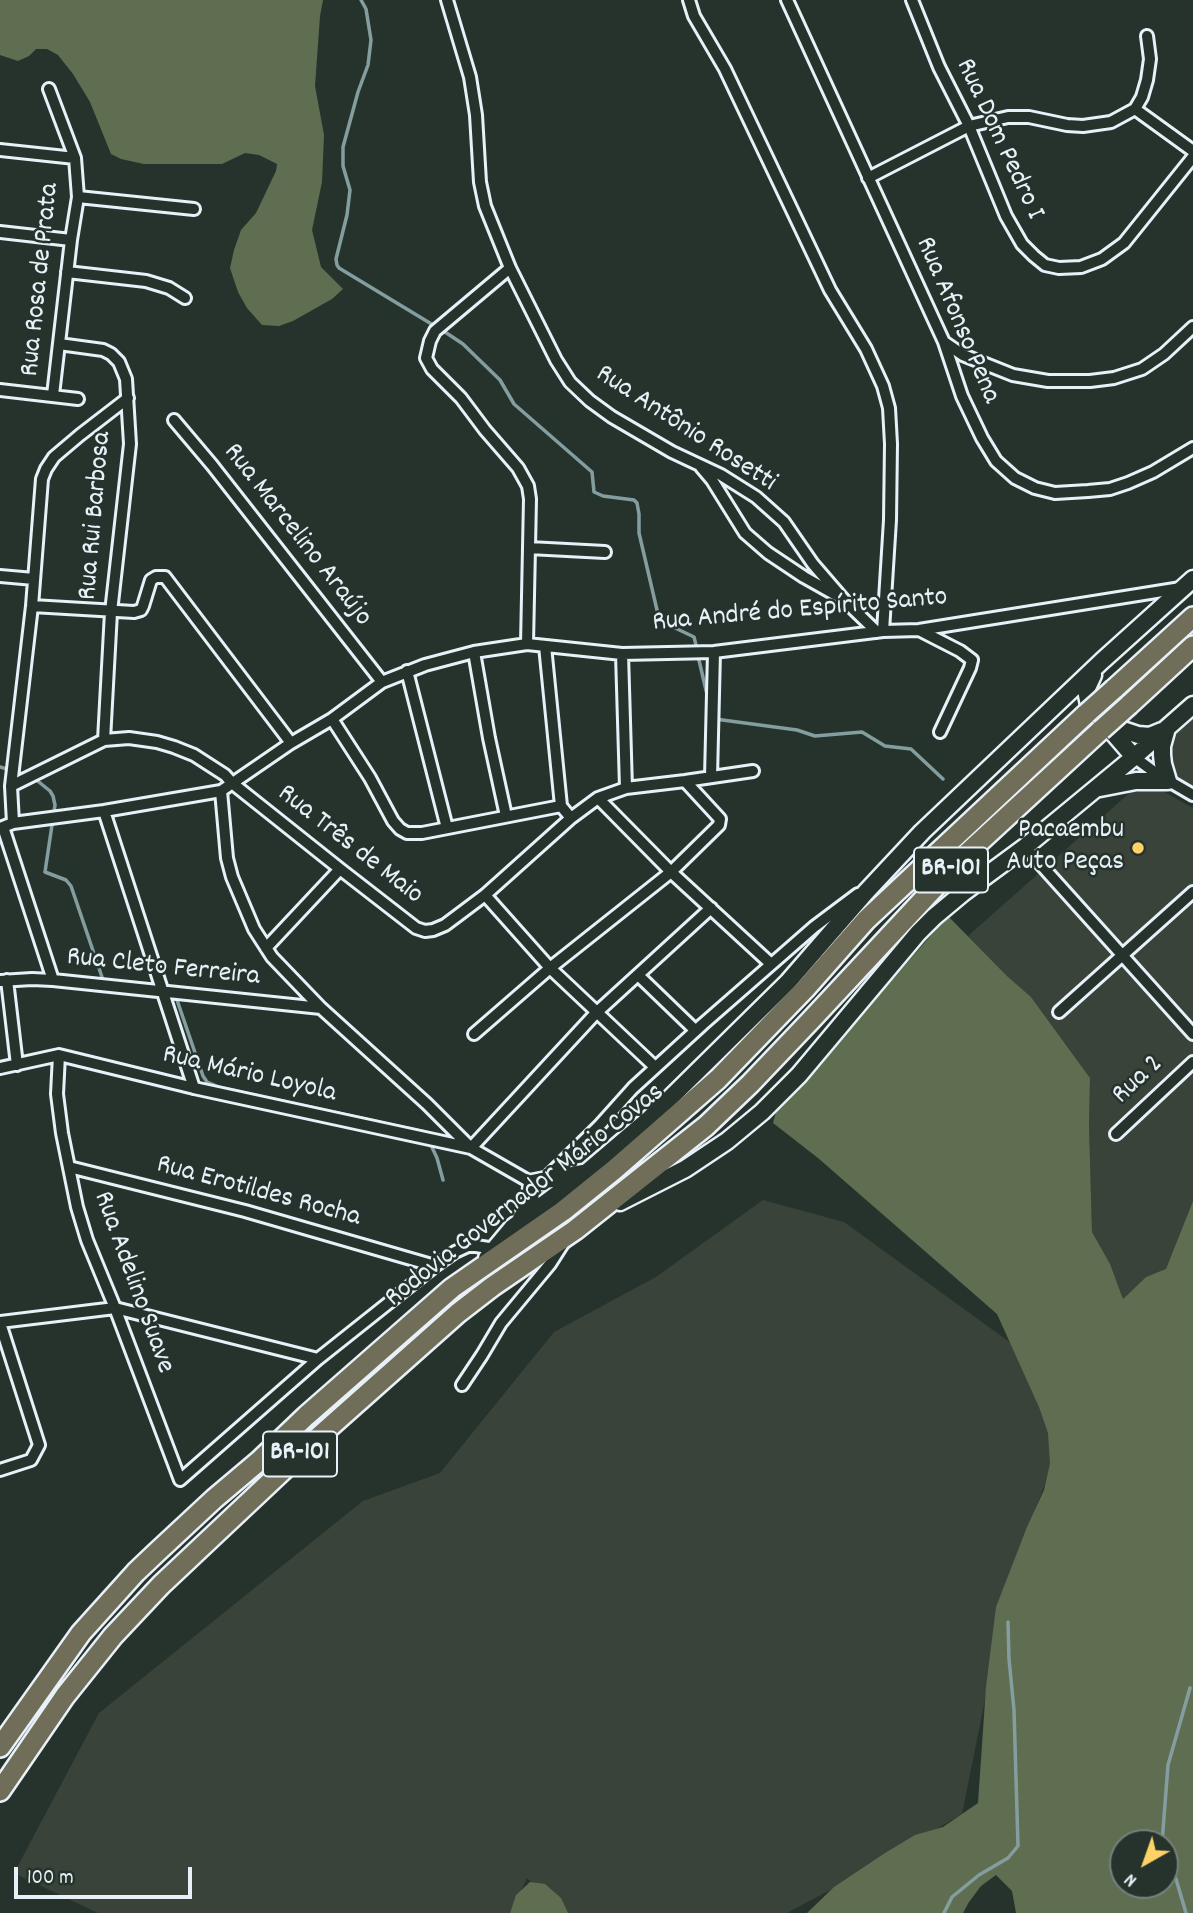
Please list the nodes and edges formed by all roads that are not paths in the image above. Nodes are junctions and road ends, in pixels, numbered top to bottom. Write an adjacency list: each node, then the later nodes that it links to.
1 (447, 0): 18 (street, Rua Antônio Rosetti)
2 (689, 0): 45 (street)
3 (787, 0): 13 (street, Rua Afonso Pena)
4 (912, 0): 8 (street, Rua Dom Pedro I)
5 (1147, 36): 7 (street)
6 (49, 89): 12 (street, Rua Rosa de Prata)
7 (1135, 109): 8 (street); 10 (street)
8 (969, 126): 11 (street, Rua Dom Pedro I); 13 (street)
9 (0, 150): 12 (street)
10 (1193, 151)
11 (1193, 157)
12 (75, 158): 14 (street, Rua Rosa de Prata)
13 (868, 178): 22 (street, Rua Afonso Pena)
14 (78, 197): 15 (street); 17 (street, Rua Rosa de Prata)
15 (194, 209)
16 (0, 232): 17 (street)
17 (71, 240): 19 (street, Rua Rosa de Prata)
18 (510, 268): 30 (street, Rua Antônio Rosetti); 33 (street)
19 (68, 272): 20 (street); 23 (street, Rua Rosa de Prata)
20 (185, 298)
21 (1193, 327): 22 (street)
22 (944, 342): 29 (street, Rua Afonso Pena)
23 (59, 344): 25 (street, Rua Rosa de Prata); 26 (street, Rua Rui Barbosa)
24 (0, 390): 25 (street)
25 (53, 395): 27 (street)
26 (128, 398): 38 (street); 42 (street, Rua Rui Barbosa)
27 (78, 399)
28 (174, 420): 54 (street, Rua Marcelino Araújo)
29 (1193, 448)
30 (697, 462): 31 (street, Rua Antônio Rosetti); 32 (street)
31 (737, 486): 32 (street); 35 (street, Rua Antônio Rosetti)
32 (723, 498): 37 (street)
33 (528, 548): 34 (street); 46 (street)
34 (605, 552)
35 (813, 564): 37 (street); 40 (street, Rua Antônio Rosetti)
36 (0, 576): 38 (street)
37 (804, 577): 40 (street)
38 (34, 579): 41 (street)
39 (1188, 583): 44 (street, Rua André do Espírito Santo); 52 (street, Rua André do Espírito Santo)
40 (844, 600): 45 (street, Rua Antônio Rosetti)
41 (32, 606): 42 (street); 68 (street)
42 (111, 612): 60 (street, Rua Rui Barbosa); 61 (street)
43 (1193, 617): 117 (highway, Rodovia Governador Mário Covas / BR-101, bridge)
44 (919, 630): 45 (street, Rua André do Espírito Santo); 59 (street)
45 (880, 632): 50 (street, Rua André do Espírito Santo)
46 (527, 644): 47 (street, Rua André do Espírito Santo); 49 (street, Rua André do Espírito Santo)
47 (545, 646): 51 (street, Rua André do Espírito Santo); 74 (street)
48 (1193, 646): 57 (highway, Rodovia Governador Mário Covas / BR-101, bridge)
49 (474, 652): 53 (street, Rua André do Espírito Santo); 76 (street)
50 (714, 652): 51 (street, Rua André do Espírito Santo); 64 (street)
51 (622, 654): 69 (street)
52 (1102, 661): 57 (street); 83 (street, Rua André do Espírito Santo)
53 (407, 671): 54 (street, Rua André do Espírito Santo); 79 (street)
54 (382, 682): 56 (street, Rua André do Espírito Santo)
55 (1193, 705): 58 (street, Rodovia Governador Mário Covas)
56 (332, 719): 61 (street, Rua André do Espírito Santo); 79 (street)
57 (1104, 728): 58 (street); 62 (street); 112 (highway, Rodovia Governador Mário Covas / BR-101)
58 (1167, 728): 62 (street, Rodovia Governador Mário Covas); 66 (street)
59 (940, 732)
60 (104, 740): 67 (street, Rua Três de Maio); 68 (street)
61 (291, 743): 67 (street, Rua André do Espírito Santo)
62 (1134, 757): 66 (street); 70 (street, Rodovia Governador Mário Covas)
63 (754, 771): 64 (street, Rua Três de Maio)
64 (711, 777): 65 (street, Rua Três de Maio)
65 (685, 781): 69 (street, Rua Três de Maio); 82 (street)
66 (1168, 781): 70 (street); 72 (street)
67 (232, 783): 71 (street, Rua André do Espírito Santo); 81 (street, Rua Três de Maio)
68 (11, 786): 78 (street)
69 (626, 788): 73 (street, Rua Três de Maio)
70 (1097, 789): 80 (street, Rodovia Governador Mário Covas)
71 (221, 792): 75 (street); 87 (street)
72 (1193, 795)
73 (598, 798): 77 (street, Rua Três de Maio); 82 (street)
74 (561, 806): 76 (street); 77 (street)
75 (104, 811): 78 (street); 94 (street)
76 (506, 816): 79 (street)
77 (571, 818): 85 (street, Rua Três de Maio)
78 (5, 826): 93 (street)
79 (447, 828)
80 (1025, 847): 88 (street); 112 (street, Rodovia Governador Mário Covas)
81 (340, 869): 85 (street, Rua Três de Maio); 87 (street)
82 (671, 872): 86 (street); 90 (street)
83 (879, 877): 89 (street); 110 (street, Rua André do Espírito Santo)
84 (1193, 892): 88 (street)
85 (485, 895): 90 (street)
86 (711, 908): 89 (street); 91 (street)
87 (266, 948): 95 (street)
88 (1122, 956): 96 (street); 100 (street)
89 (771, 964): 98 (street)
90 (550, 968): 97 (street); 99 (street)
91 (638, 975): 97 (street); 98 (street)
92 (3, 980): 93 (street, Rua Cleto Ferreira); 103 (street)
93 (53, 980): 94 (street, Rua Cleto Ferreira)
94 (162, 992): 95 (street, Rua Cleto Ferreira); 106 (street)
95 (321, 1007): 108 (street)
96 (1059, 1012)
97 (596, 1013): 104 (street); 108 (street)
98 (695, 1030): 104 (street)
99 (474, 1034)
100 (1193, 1034)
101 (59, 1055): 103 (street, Rua Mário Loyola); 106 (street, Rua Mário Loyola); 109 (street, Rua Adelino Suave)
102 (1193, 1062): 107 (street, Rua 2)
103 (17, 1065): 105 (street, Rua Mário Loyola)
104 (655, 1067): 111 (street)
105 (0, 1068)
106 (194, 1088): 108 (street, Rua Mário Loyola)
107 (1116, 1134)
108 (471, 1148): 111 (street)
109 (69, 1167): 116 (street, Rua Erotildes Rocha); 118 (street, Rua Adelino Suave)
110 (588, 1171): 111 (street); 113 (street, Rua André do Espírito Santo)
111 (538, 1182): 113 (street)
112 (594, 1215): 114 (highway, Rodovia Governador Mário Covas / BR-101)
113 (512, 1228): 115 (street, Rua André do Espírito Santo)
114 (569, 1234): 121 (street); 126 (highway, Rodovia Governador Mário Covas / BR-101)
115 (495, 1249): 116 (street); 117 (street, Rua André do Espírito Santo)
116 (435, 1266): 120 (street)
117 (478, 1269): 123 (highway, Rodovia Governador Mário Covas / BR-101)
118 (115, 1308): 119 (street); 120 (street); 120 (street, Rua Adelino Suave)
119 (0, 1323): 122 (street)
120 (318, 1359)
121 (462, 1385)
122 (0, 1470)
123 (42, 1688): 124 (highway); 125 (highway, Rodovia Governador Mário Covas / BR-101)
124 (2, 1722)
125 (0, 1747)
126 (0, 1791)

